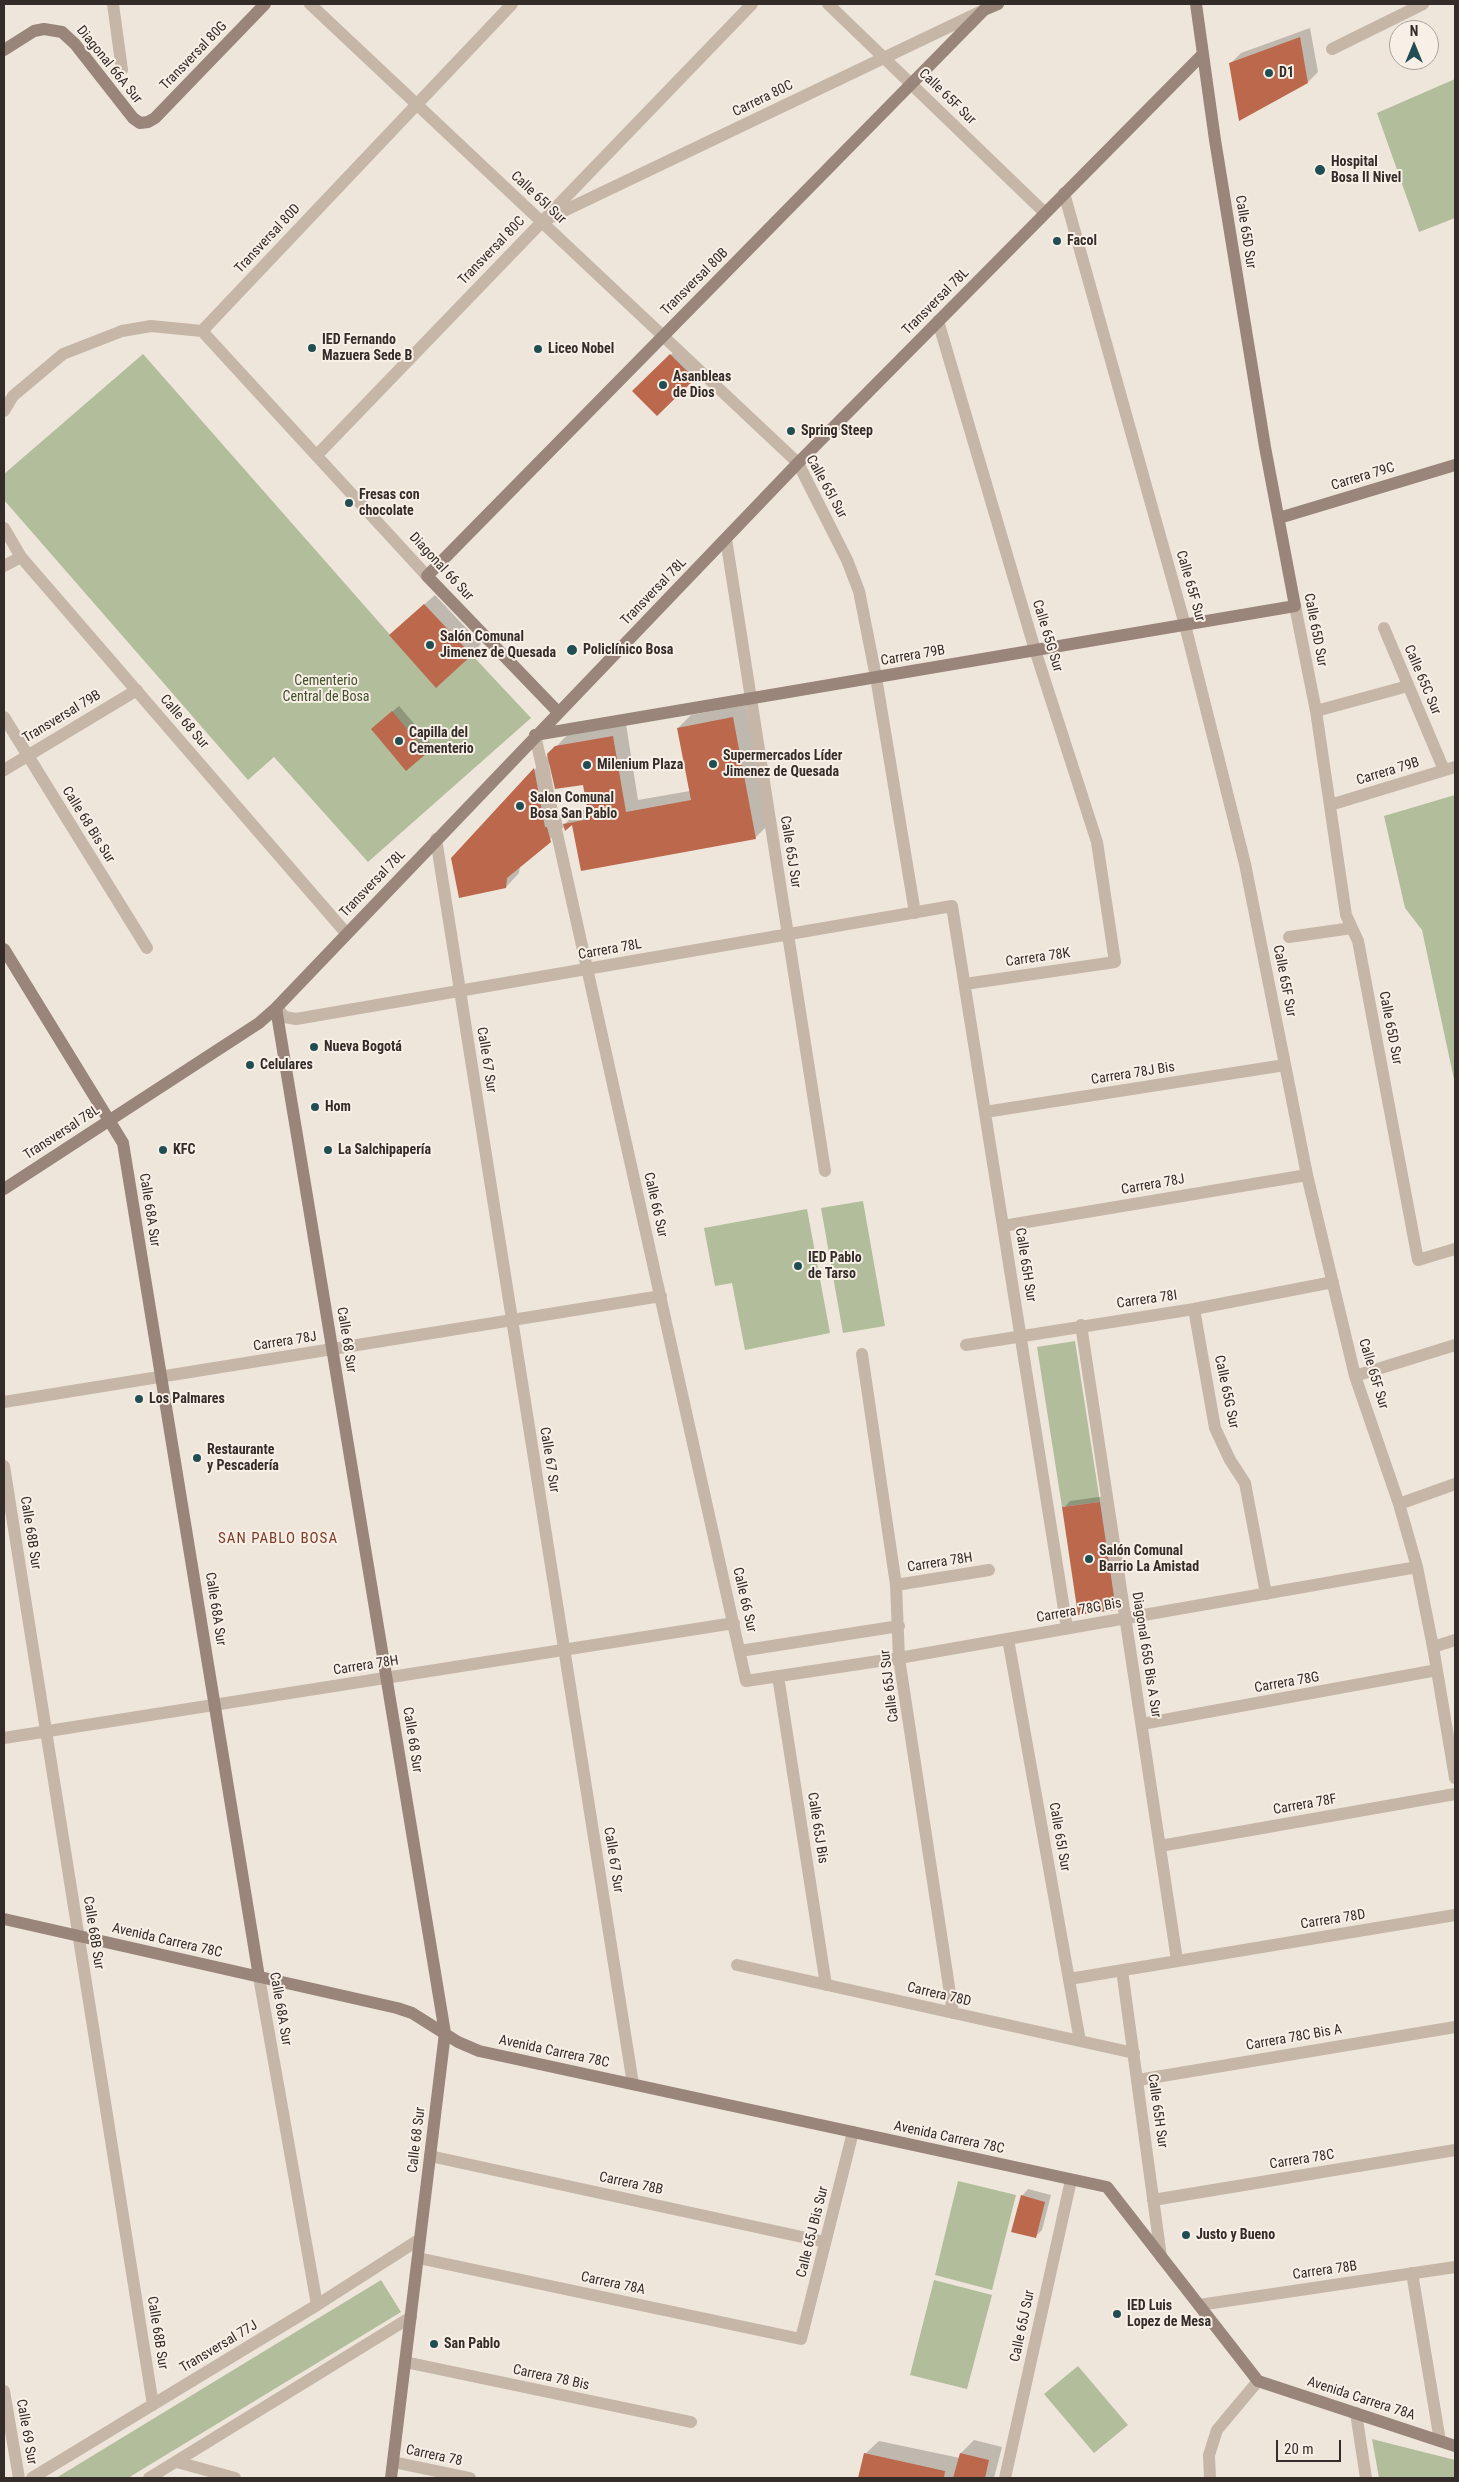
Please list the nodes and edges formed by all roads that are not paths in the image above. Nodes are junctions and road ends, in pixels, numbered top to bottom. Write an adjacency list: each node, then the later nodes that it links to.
1 (113, 4): 15 (street)
2 (265, 4): 18 (street, Transversal 80G)
3 (310, 4): 17 (street, Calle 65I Sur)
4 (512, 4): 17 (street, Transversal 80D)
5 (752, 4): 21 (street, Transversal 80C)
6 (828, 4): 14 (street, Calle 65F Sur)
7 (998, 4): 10 (street, Carrera 80C)
8 (1196, 4): 13 (street, Calle 65D Sur)
9 (1424, 4): 11 (street)
10 (984, 10): 14 (street, Carrera 80C); 16 (street, Transversal 80B)
11 (1332, 49)
12 (4, 50): 18 (street, Diagonal 66A Sur)
13 (1204, 54): 19 (street, Transversal 78L); 29 (street, Calle 65D Sur)
14 (884, 58): 16 (street, Calle 65F Sur); 21 (street, Carrera 80C)
15 (122, 70)
16 (911, 84): 20 (street, Calle 65F Sur); 24 (street, Transversal 80B)
17 (415, 104): 21 (street, Calle 65I Sur); 23 (street, Transversal 80D)
18 (140, 123)
19 (1064, 193): 20 (street, Transversal 78L); 36 (street, Calle 65F Sur)
20 (1045, 212): 22 (street, Transversal 78L)
21 (541, 222): 24 (street, Calle 65I Sur); 26 (street, Transversal 80C)
22 (938, 321): 27 (street, Transversal 78L); 38 (street, Calle 65G Sur)
23 (202, 330): 25 (street); 26 (street, Diagonal 66 Sur)
24 (663, 336): 27 (street, Calle 65I Sur); 34 (street, Transversal 80B)
25 (4, 411)
26 (317, 455): 34 (street, Diagonal 66 Sur)
27 (798, 463): 31 (street, Transversal 78L); 39 (street, Calle 65I Sur)
28 (1455, 465): 29 (street, Carrera 79C)
29 (1279, 518): 35 (street, Calle 65D Sur)
30 (4, 528): 32 (street, Calle 68 Sur)
31 (726, 539): 42 (street, Calle 65J Sur); 44 (street, Transversal 78L)
32 (21, 557): 33 (street); 41 (street, Calle 68 Sur)
33 (4, 566)
34 (427, 576): 44 (street, Diagonal 66 Sur)
35 (1295, 606): 36 (street, Carrera 79B); 43 (street, Calle 65D Sur)
36 (1185, 624): 38 (street, Carrera 79B); 65 (street, Calle 65F Sur)
37 (1384, 628): 40 (street, Calle 65C Sur)
38 (1035, 650): 39 (street, Carrera 79B); 60 (street, Calle 65G Sur)
39 (876, 677): 42 (street, Carrera 79B); 53 (street, Calle 65I Sur)
40 (1408, 686): 43 (street); 48 (street, Calle 65C Sur)
41 (137, 690): 47 (street, Transversal 79B); 55 (street, Calle 68 Sur)
42 (751, 699): 46 (street, Carrera 79B); 56 (street, Calle 65J Sur)
43 (1316, 711): 50 (street, Calle 65D Sur)
44 (558, 712): 46 (street, Transversal 78L)
45 (4, 717): 47 (street, Calle 68 Bis Sur)
46 (535, 735): 51 (street, Transversal 78L); 61 (street, Calle 66 Sur)
47 (28, 756): 49 (street, Transversal 79B); 58 (street, Calle 68 Bis Sur)
48 (1450, 769): 50 (street, Carrera 79B)
49 (4, 770)
50 (1330, 805): 54 (street, Calle 65D Sur)
51 (436, 840): 55 (street, Transversal 78L); 63 (street, Calle 67 Sur)
52 (952, 906): 53 (street, Carrera 78L); 62 (street, Calle 65H Sur)
53 (915, 912): 56 (street, Carrera 78L)
54 (1352, 928): 57 (street); 72 (street, Calle 65D Sur)
55 (346, 933): 64 (street, Transversal 78L)
56 (788, 935): 61 (street, Carrera 78L); 68 (street, Calle 65J Sur)
57 (1289, 937)
58 (147, 948)
59 (4, 949): 67 (street, Calle 68A Sur)
60 (1116, 962): 62 (street, Carrera 78K)
61 (587, 969): 63 (street, Carrera 78L); 74 (street, Calle 66 Sur)
62 (965, 984): 66 (street, Calle 65H Sur)
63 (460, 992): 64 (street, Carrera 78L); 76 (street, Calle 67 Sur)
64 (276, 1008): 67 (street, Transversal 78L); 81 (street, Calle 68 Sur)
65 (1285, 1065): 66 (street, Carrera 78J Bis); 69 (street, Calle 65F Sur)
66 (985, 1112): 71 (street, Calle 65H Sur)
67 (109, 1120): 70 (street, Transversal 78L); 84 (street, Calle 68A Sur)
68 (825, 1171)
69 (1307, 1174): 71 (street, Carrera 78J); 73 (street, Calle 65F Sur)
70 (4, 1189)
71 (1003, 1226): 78 (street, Calle 65H Sur)
72 (1455, 1249)
73 (1333, 1282): 75 (street, Carrera 78I); 83 (street, Calle 65F Sur)
74 (661, 1296): 76 (street, Carrera 78J); 94 (street, Calle 66 Sur)
75 (1194, 1309): 77 (street, Carrera 78I); 92 (street, Calle 65G Sur)
76 (512, 1320): 81 (street, Carrera 78J); 100 (street, Calle 67 Sur)
77 (1081, 1325): 78 (street, Carrera 78I); 93 (street, Diagonal 65G Bis A Sur)
78 (1021, 1335): 79 (street, Carrera 78I); 96 (street, Calle 65H Sur)
79 (966, 1345)
80 (1455, 1345): 83 (street)
81 (332, 1349): 84 (street, Carrera 78J); 105 (street, Calle 68 Sur)
82 (862, 1354): 91 (street, Calle 65J Sur)
83 (1356, 1376): 88 (street, Calle 65F Sur)
84 (161, 1377): 85 (street, Carrera 78J); 107 (street, Calle 68A Sur)
85 (4, 1402)
86 (4, 1466): 109 (street, Calle 68B Sur)
87 (1455, 1484): 88 (street)
88 (1400, 1504): 89 (street, Calle 65F Sur)
89 (1417, 1567): 92 (street, Carrera 78G Bis); 99 (street, Calle 65F Sur)
90 (989, 1570): 91 (street, Carrera 78H)
91 (896, 1586): 95 (street, Calle 65J Sur)
92 (1266, 1594): 93 (street, Carrera 78G Bis)
93 (1125, 1618): 96 (street, Carrera 78G Bis); 108 (street, Diagonal 65G Bis A Sur)
94 (734, 1623): 100 (street, Carrera 78H); 101 (street, Calle 66 Sur)
95 (900, 1626): 101 (street); 102 (street, Calle 65J Sur)
96 (1067, 1628): 97 (street, Carrera 78G Bis)
97 (1008, 1639): 102 (street, Carrera 78G Bis); 121 (street, Calle 65I Sur)
98 (1455, 1640): 99 (street)
99 (1434, 1648): 103 (street, Calle 65F Sur)
100 (564, 1650): 105 (street, Carrera 78H); 129 (street, Calle 67 Sur)
101 (740, 1651): 106 (street, Calle 66 Sur)
102 (900, 1658): 104 (street, Carrera 78G Bis); 123 (street, Calle 65J Sur)
103 (1437, 1670): 108 (street, Carrera 78G); 111 (street, Calle 65F Sur)
104 (778, 1676): 106 (street, Carrera 78G Bis); 122 (street, Calle 65J Bis)
105 (387, 1678): 107 (street, Carrera 78H); 125 (street, Calle 68 Sur)
106 (746, 1681)
107 (216, 1705): 109 (street, Carrera 78H); 120 (street, Calle 68A Sur)
108 (1142, 1724): 113 (street, Diagonal 65G Bis A Sur)
109 (46, 1732): 110 (street, Carrera 78H); 116 (street, Calle 68B Sur)
110 (4, 1738)
111 (1455, 1778)
112 (1455, 1794): 113 (street, Carrera 78F)
113 (1160, 1846): 117 (street, Diagonal 65G Bis A Sur)
114 (1455, 1915): 117 (street, Carrera 78D)
115 (4, 1919): 116 (street, Avenida Carrera 78C)
116 (78, 1936): 120 (street, Avenida Carrera 78C); 148 (street, Calle 68B Sur)
117 (1177, 1960): 119 (street, Carrera 78D)
118 (738, 1965): 122 (street, Carrera 78D)
119 (1122, 1970): 121 (street, Carrera 78D); 127 (street, Calle 65H Sur)
120 (259, 1977): 125 (street, Avenida Carrera 78C); 141 (street, Calle 68A Sur)
121 (1069, 1979): 126 (street, Calle 65I Sur)
122 (826, 1985): 123 (street, Carrera 78D)
123 (954, 2013): 126 (street, Carrera 78D)
124 (1455, 2027): 128 (street, Carrera 78C Bis A)
125 (445, 2034): 129 (street, Avenida Carrera 78C); 132 (street, Calle 68 Sur)
126 (1080, 2041): 127 (street, Carrera 78D)
127 (1134, 2053): 128 (street, Calle 65H Sur)
128 (1138, 2080): 134 (street, Calle 65H Sur)
129 (633, 2084): 130 (street, Avenida Carrera 78C)
130 (853, 2132): 133 (street, Avenida Carrera 78C); 136 (street, Calle 65J Bis Sur)
131 (1455, 2150): 134 (street, Carrera 78C)
132 (430, 2156): 135 (street, Calle 68 Sur); 136 (street, Carrera 78B)
133 (1071, 2180): 137 (street, Avenida Carrera 78C); 161 (street, Calle 65J Sur)
134 (1153, 2200): 137 (street, Calle 65H Sur)
135 (420, 2239): 138 (street, Calle 68 Sur); 141 (street, Transversal 77J)
136 (826, 2242): 144 (street, Calle 65J Bis Sur)
137 (1161, 2257): 142 (street)
138 (418, 2258): 143 (street, Calle 68 Sur); 144 (street, Carrera 78A)
139 (1455, 2267): 140 (street, Carrera 78B)
140 (1412, 2273): 142 (street, Carrera 78B); 151 (street)
141 (317, 2305): 148 (street, Transversal 77J)
142 (1199, 2305): 146 (street)
143 (411, 2317): 145 (street, Calle 68 Sur); 153 (street)
144 (801, 2339)
145 (405, 2362): 150 (street, Carrera 78 Bis); 154 (street, Calle 68 Sur)
146 (1258, 2381): 149 (street, Avenida Carrera 78A); 162 (street)
147 (4, 2391): 155 (street, Calle 69 Sur)
148 (153, 2404): 156 (street, Transversal 77J)
149 (1356, 2413): 151 (street, Avenida Carrera 78A); 163 (street)
150 (691, 2422)
151 (1440, 2441): 152 (street, Avenida Carrera 78A)
152 (1455, 2446)
153 (177, 2462): 157 (street); 158 (street)
154 (393, 2462): 159 (street, Calle 68 Sur); 160 (street, Carrera 78)
155 (19, 2478)
156 (32, 2478)
157 (149, 2478)
158 (235, 2478)
159 (391, 2478)
160 (470, 2478)
161 (1005, 2478)
162 (1210, 2478)
163 (1366, 2478)

